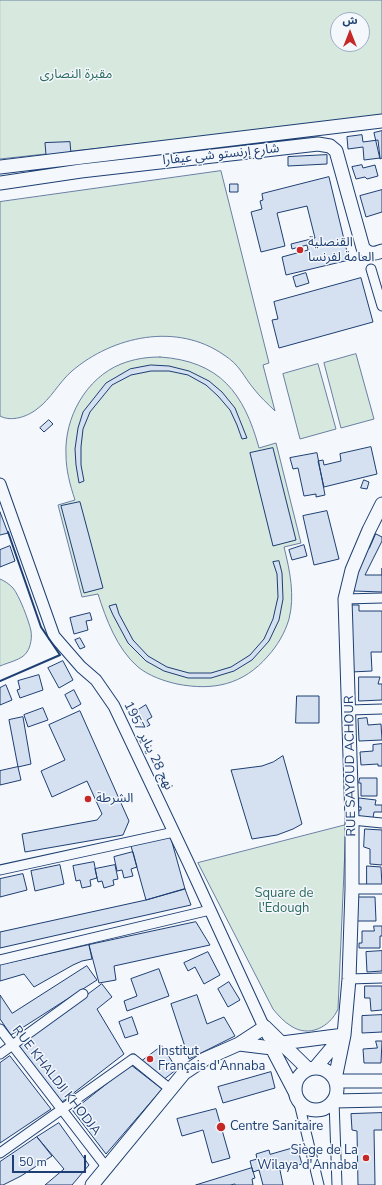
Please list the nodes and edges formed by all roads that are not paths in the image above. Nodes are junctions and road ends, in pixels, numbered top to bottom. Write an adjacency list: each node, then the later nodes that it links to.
1 (382, 121): 2 (main road, شارع إرنستو شي عيفارا)
2 (79, 158): 3 (main road, شارع إرنستو شي عيفارا); 4 (main road)
3 (0, 167)
4 (81, 171): 5 (main road, شارع إرنستو شي عيفارا); 6 (main road, شارع إرنستو شي عيفارا)
5 (0, 183)
6 (382, 251)
7 (372, 269): 8 (street)
8 (382, 306)
9 (0, 484): 17 (street, نهج 28 يناير 1957)
10 (382, 504): 12 (main road, RUE SAYOUD ACHOUR)
11 (382, 598): 12 (street)
12 (345, 599): 14 (main road, RUE SAYOUD ACHOUR)
13 (382, 709): 14 (street)
14 (350, 710): 15 (main road, RUE SAYOUD ACHOUR)
15 (352, 820): 16 (street); 19 (main road, RUE SAYOUD ACHOUR)
16 (382, 823)
17 (174, 832): 18 (street); 21 (street, نهج 28 يناير 1957)
18 (0, 870)
19 (352, 889): 20 (street); 24 (main road, RUE SAYOUD ACHOUR)
20 (382, 889)
21 (210, 910): 22 (street); 26 (street, نهج 28 يناير 1957)
22 (0, 960)
23 (382, 978): 24 (street)
24 (349, 979): 28 (main road, RUE SAYOUD ACHOUR)
25 (84, 994): 30 (street)
26 (265, 1028): 29 (main road); 31 (main road)
27 (0, 1029): 30 (street, RUE KHALDJI KHODJA)
28 (344, 1035): 31 (main road); 33 (main road); 34 (main road, RUE SAYOUD ACHOUR)
29 (239, 1044): 31 (main road); 36 (main road)
30 (12, 1045): 32 (street); 40 (street, RUE KHALDJI KHODJA)
31 (277, 1045): 33 (main road); 37 (main road)
32 (0, 1054)
33 (312, 1068): 34 (main road); 37 (main road)
34 (336, 1080): 35 (main road); 39 (main road)
35 (382, 1081)
36 (170, 1089): 40 (street); 42 (main road)
37 (297, 1096): 39 (main road); 44 (street)
38 (382, 1100): 39 (main road)
39 (334, 1101): 45 (street)
40 (62, 1110): 41 (street); 42 (street, RUE KHALDJI KHODJA)
41 (0, 1153)
42 (107, 1168): 43 (main road)
43 (92, 1185)
44 (319, 1185)
45 (338, 1185)

